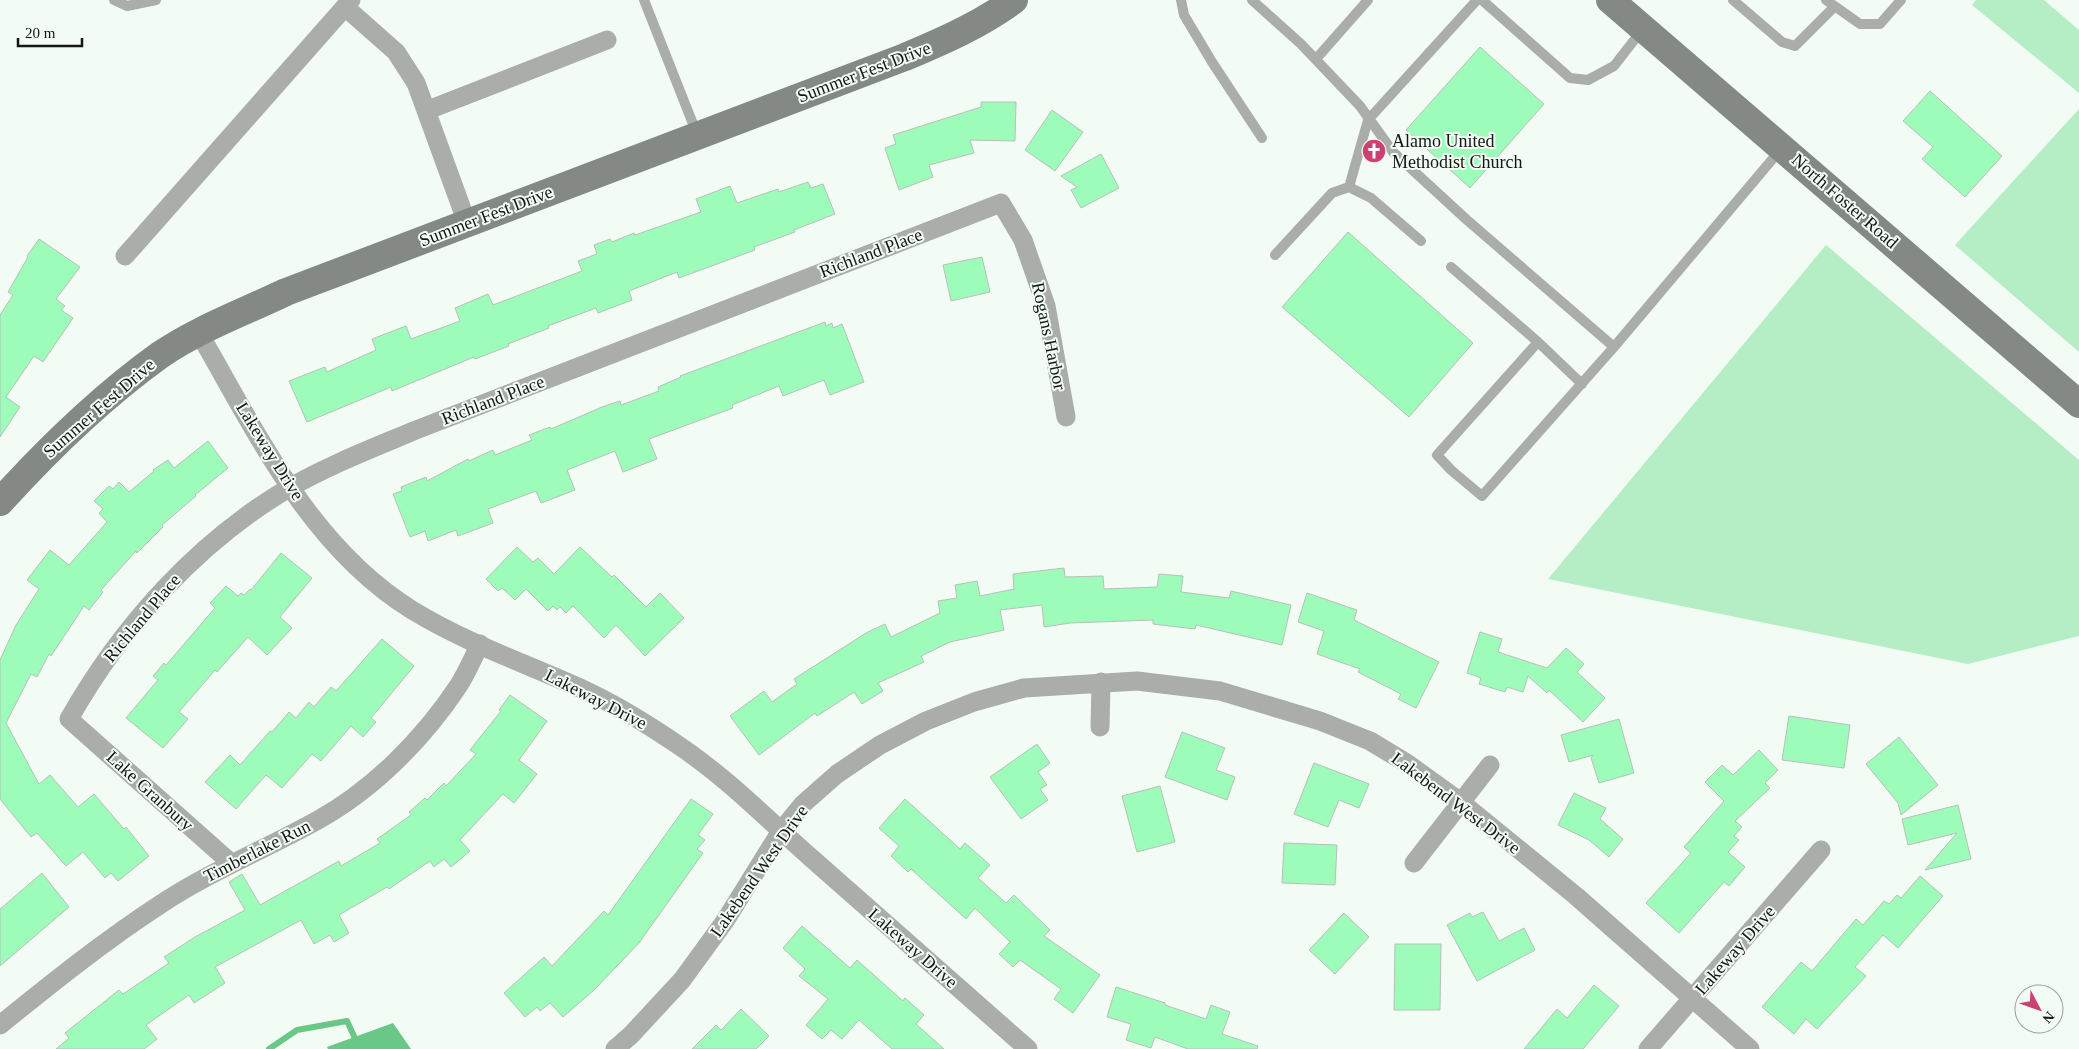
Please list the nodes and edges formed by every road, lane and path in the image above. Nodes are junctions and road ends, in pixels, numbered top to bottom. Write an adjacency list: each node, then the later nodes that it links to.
1 (114, 0): 2 (lane)
2 (156, 0)
3 (644, 0): 20 (lane)
4 (1014, 0): 20 (street, Summer Fest Drive)
5 (1181, 0): 21 (lane)
6 (1252, 0): 17 (lane)
7 (1368, 0): 17 (lane)
8 (1477, 0): 19 (lane)
9 (1482, 0): 15 (lane)
10 (1610, 0): 15 (street, North Foster Road)
11 (1733, 0): 13 (lane)
12 (1901, 0): 13 (lane)
13 (1830, 3)
14 (348, 4): 18 (street); 28 (street)
15 (1643, 28): 22 (street, North Foster Road)
16 (608, 40): 18 (street)
17 (1316, 59): 19 (lane)
18 (428, 110): 25 (street)
19 (1368, 120): 23 (lane); 32 (lane)
20 (697, 136): 25 (street, Summer Fest Drive)
21 (1262, 138)
22 (1783, 148): 32 (lane); 34 (street, North Foster Road)
23 (1349, 187): 26 (lane); 27 (lane)
24 (1001, 203): 35 (street, Rogans Harbor); 36 (street, Richland Place)
25 (467, 223): 30 (street, Summer Fest Drive)
26 (1421, 241)
27 (1275, 255)
28 (125, 256)
29 (1451, 267): 31 (lane)
30 (199, 333): 36 (street, Lakeway Drive); 37 (street, Summer Fest Drive)
31 (1538, 342): 33 (lane); 33 (lane)
32 (1614, 347): 33 (lane)
33 (1582, 384)
34 (2079, 404)
35 (1066, 417)
36 (290, 488): 38 (street, Lakeway Drive); 40 (street, Richland Place)
37 (0, 502)
38 (480, 644): 44 (street, Lakeway Drive); 46 (street, Timberlake Run)
39 (1101, 682): 41 (street); 43 (street, Lakebend West Drive); 44 (street, Lakebend West Drive)
40 (69, 719): 46 (street, Lake Granbury)
41 (1100, 727)
42 (1490, 766): 43 (street)
43 (1462, 803): 47 (street); 48 (street, Lakebend West Drive)
44 (781, 831): 50 (street, Lakebend West Drive); 51 (street, Lakeway Drive)
45 (1821, 850): 48 (street, Lakeway Drive)
46 (231, 863): 49 (street, Timberlake Run)
47 (1414, 863)
48 (1693, 1000): 52 (street, Lakeway Drive); 53 (street, Lakebend West Drive)
49 (0, 1025)
50 (615, 1049)
51 (1028, 1049)
52 (1648, 1049)
53 (1750, 1049)

